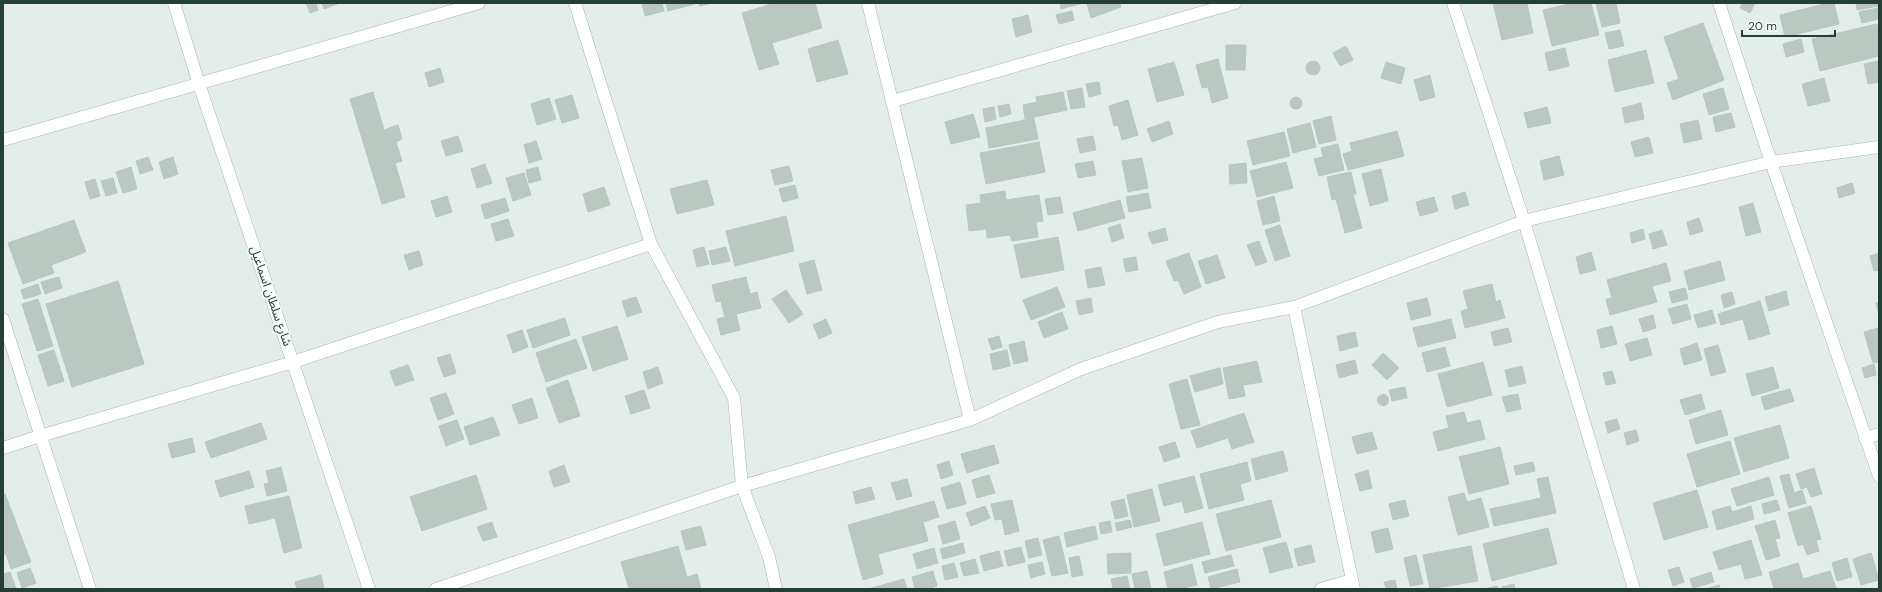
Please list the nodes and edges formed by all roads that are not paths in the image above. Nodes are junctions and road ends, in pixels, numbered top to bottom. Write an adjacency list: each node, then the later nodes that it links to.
1 (174, 3): 8 (street, شارع سلطان اسماعيل)
2 (479, 3): 8 (street)
3 (575, 3): 14 (street)
4 (868, 3): 9 (street)
5 (1235, 3): 9 (street)
6 (1453, 3): 13 (street)
7 (1719, 3): 12 (street)
8 (199, 84): 10 (street); 17 (street, شارع سلطان اسماعيل)
9 (893, 101): 18 (street)
10 (3, 140)
11 (1879, 147): 12 (street)
12 (1771, 162): 13 (street); 21 (street)
13 (1524, 221): 15 (street); 31 (street)
14 (650, 244): 17 (street); 24 (street)
15 (1294, 307): 18 (street); 25 (street)
16 (3, 319): 20 (street)
17 (293, 362): 20 (street); 27 (street, شارع سلطان اسماعيل)
18 (970, 420): 24 (street)
19 (1879, 434): 21 (street)
20 (40, 436): 22 (street); 26 (street)
21 (1865, 438): 23 (street)
22 (3, 448)
23 (1879, 476)
24 (742, 486): 28 (street); 29 (street)
25 (1353, 585): 30 (street)
26 (90, 589)
27 (369, 589)
28 (436, 589)
29 (776, 589)
30 (1321, 589)
31 (1634, 589)

